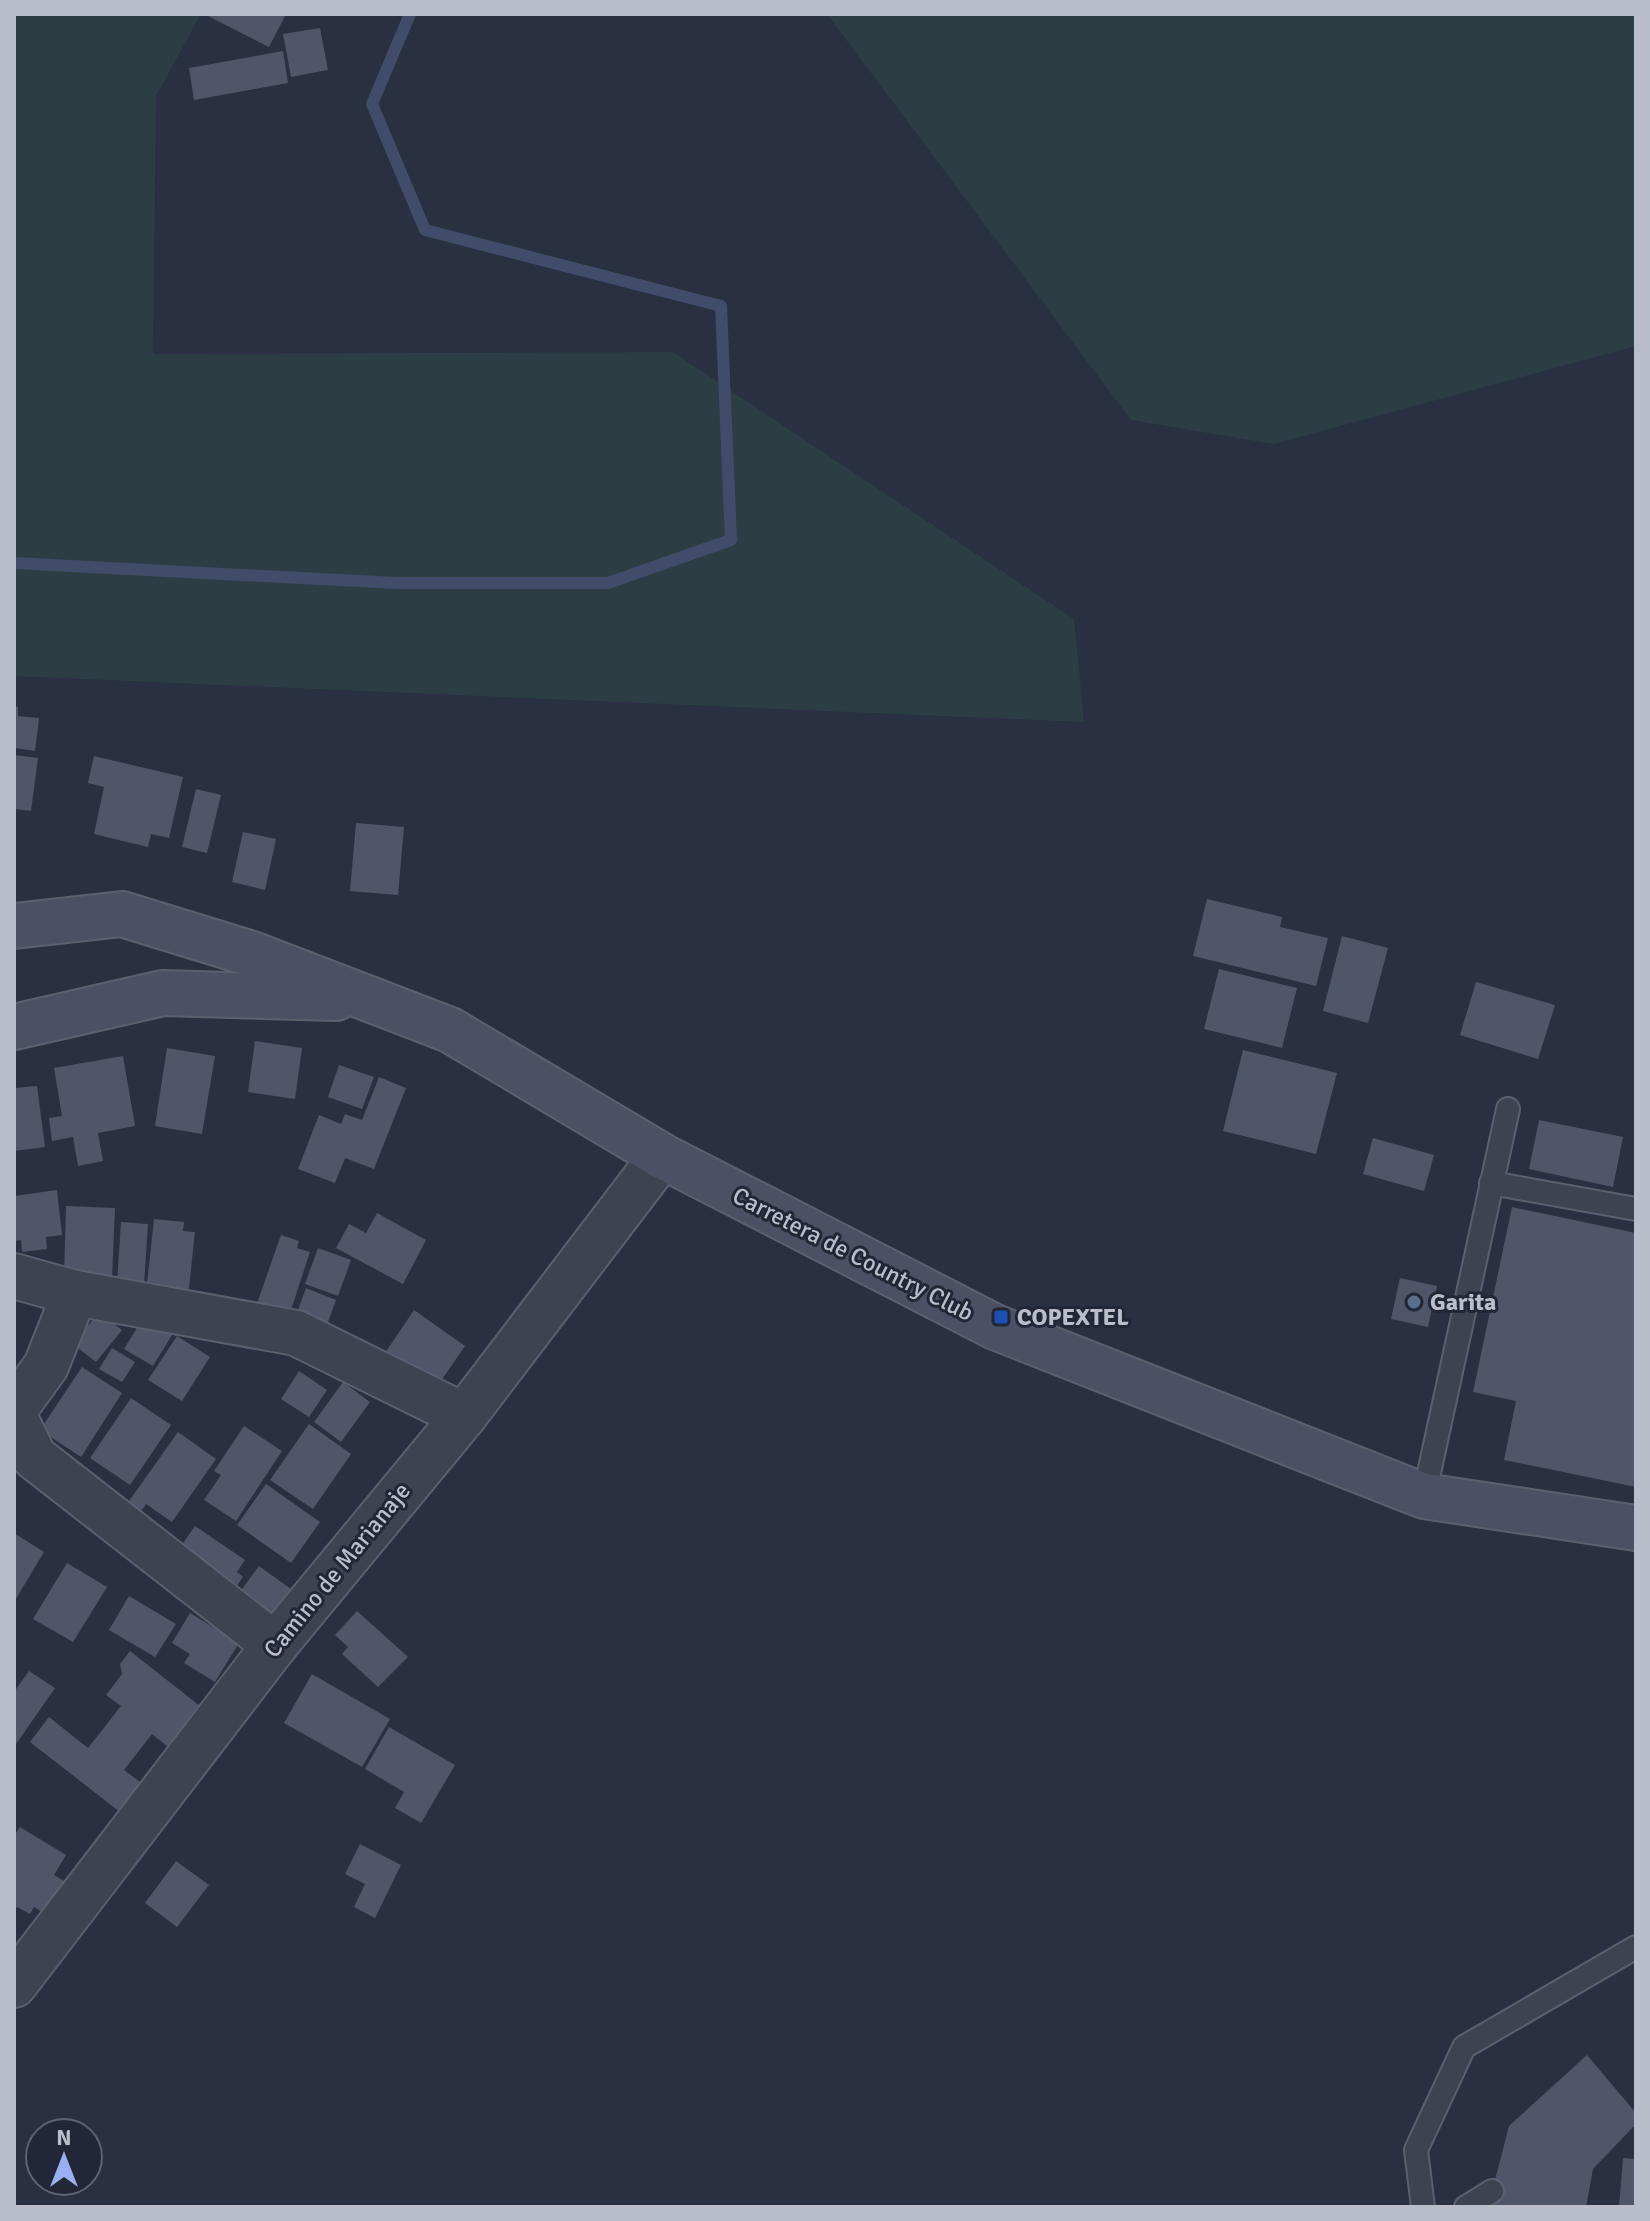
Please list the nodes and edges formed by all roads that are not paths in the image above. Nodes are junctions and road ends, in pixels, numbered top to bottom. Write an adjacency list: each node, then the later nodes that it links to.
1 (14, 926): 2 (street, Carretera de Country Club)
2 (370, 999): 3 (street, Carretera de Country Club); 5 (street, Carretera de Country Club)
3 (14, 1027)
4 (1508, 1109): 6 (lane)
5 (662, 1156): 11 (street, Camino de Marianaje); 12 (street, Carretera de Country Club)
6 (1491, 1183): 7 (lane); 12 (lane)
7 (1636, 1209)
8 (14, 1276): 9 (street)
9 (75, 1293): 10 (street); 11 (street)
10 (14, 1413): 14 (street)
11 (464, 1416): 14 (street, Camino de Marianaje)
12 (1424, 1496): 13 (street, Carretera de Country Club)
13 (1636, 1528)
14 (275, 1645): 16 (street, Camino de Marianaje)
15 (1636, 1947): 18 (lane)
16 (14, 1985)
17 (1492, 2191): 19 (lane)
18 (1423, 2207)
19 (1466, 2207)

